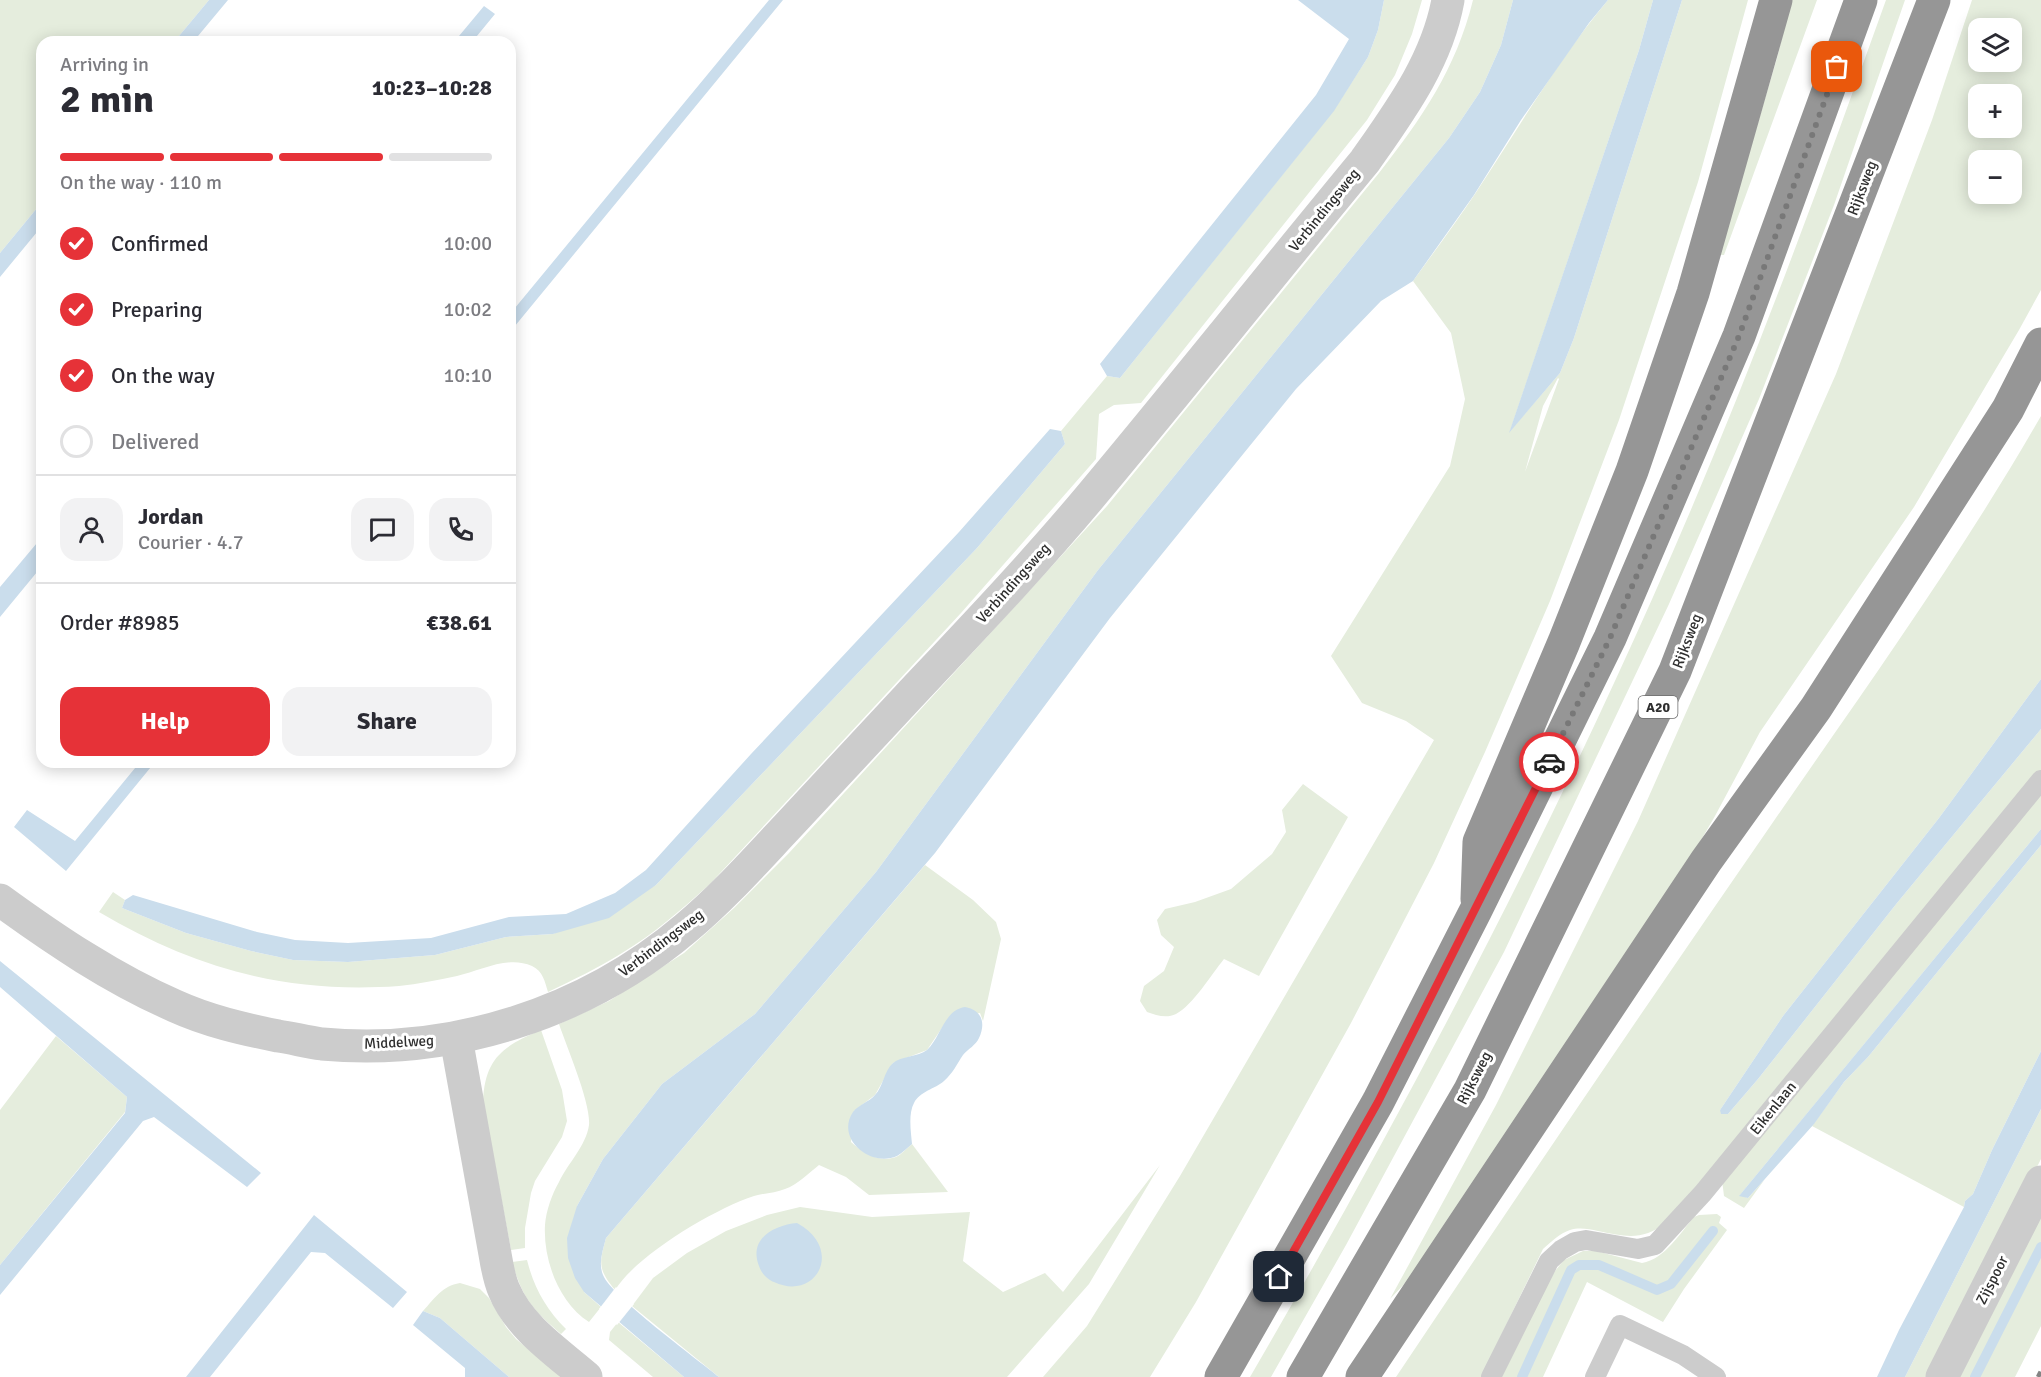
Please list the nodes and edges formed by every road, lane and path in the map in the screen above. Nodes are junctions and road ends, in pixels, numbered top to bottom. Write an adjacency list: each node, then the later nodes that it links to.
1 (1448, 0): 9 (street, Verbindingsweg)
2 (1776, 0): 8 (highway)
3 (1861, 0): 8 (highway)
4 (1934, 0): 13 (highway, Rijksweg / A20)
5 (2041, 344): 14 (highway)
6 (2041, 780): 15 (lane, Eikenlaan)
7 (0, 900): 9 (street, Middelweg)
8 (1476, 910): 12 (highway)
9 (456, 1038): 11 (street, Middelweg)
10 (2041, 1182): 18 (street, Zijspoor)
11 (586, 1377)
12 (1221, 1377)
13 (1303, 1377)
14 (1362, 1377)
15 (1491, 1377)
16 (1595, 1377): 17 (lane)
17 (1716, 1377)
18 (1942, 1377)

